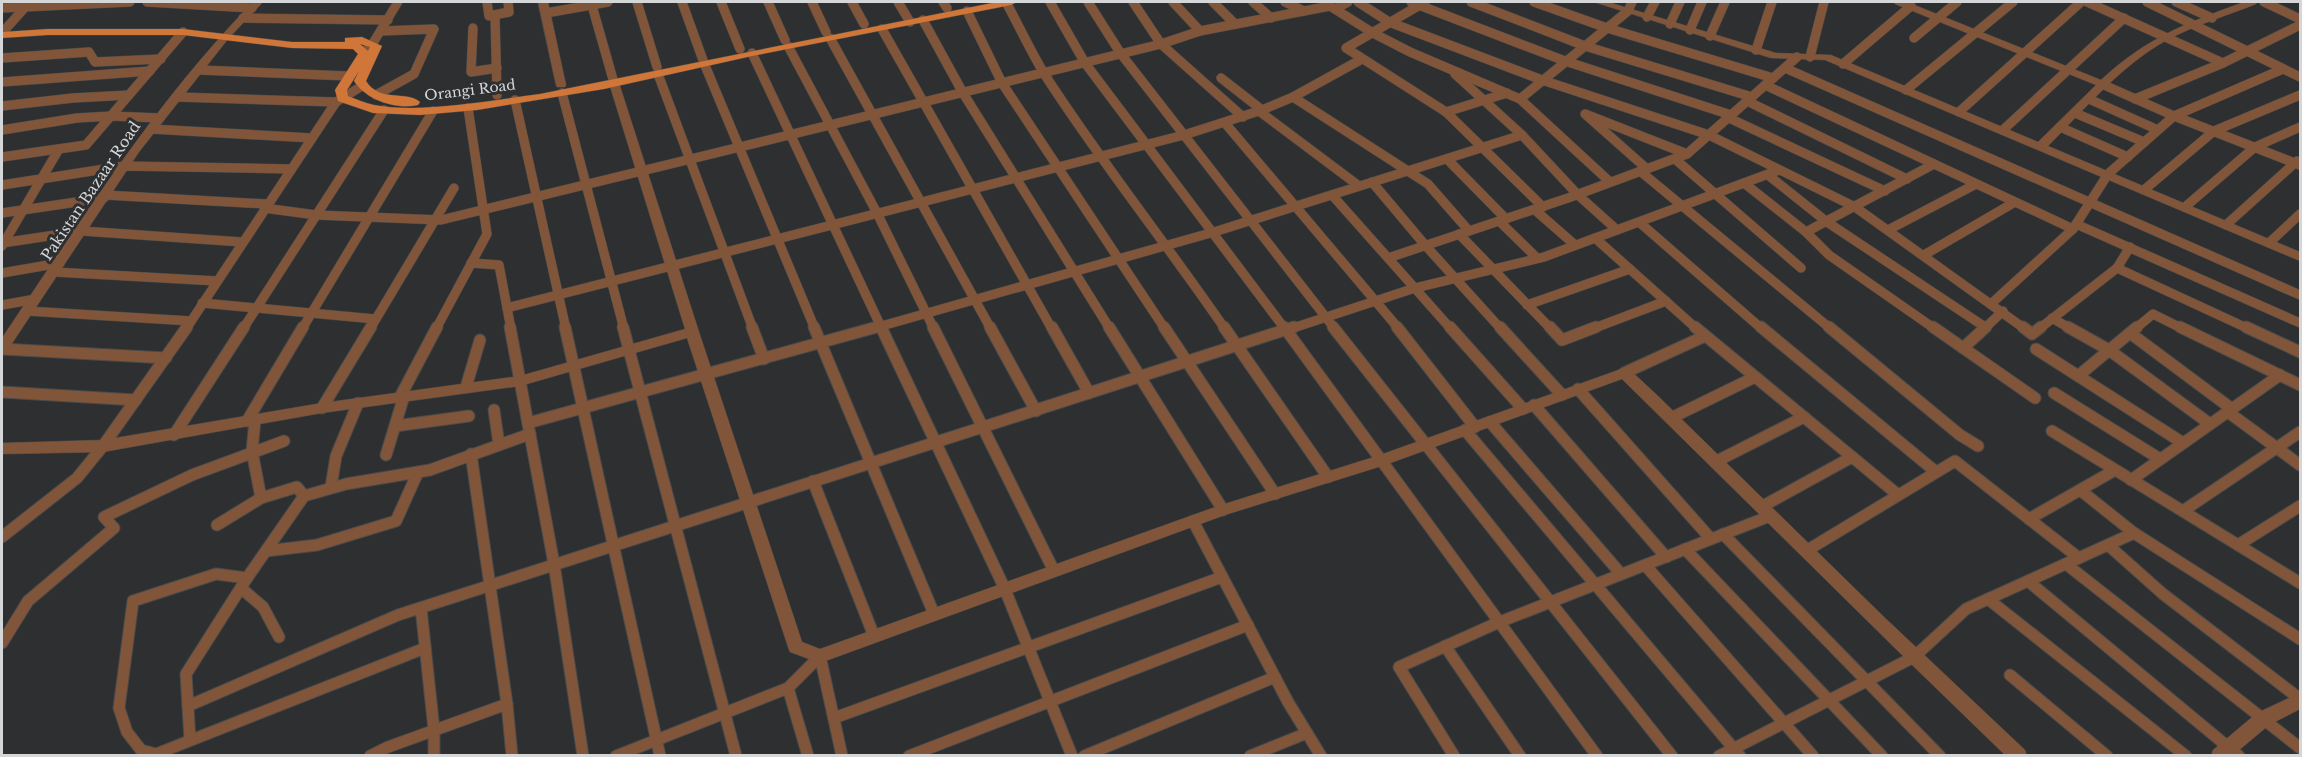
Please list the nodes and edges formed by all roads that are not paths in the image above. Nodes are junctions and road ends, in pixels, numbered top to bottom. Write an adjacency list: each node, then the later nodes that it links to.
1 (130, 2): 46 (street)
2 (147, 2): 47 (street)
3 (399, 2): 65 (street)
4 (487, 2): 56 (street)
5 (508, 2): 56 (street)
6 (543, 2): 55 (street)
7 (608, 2): 44 (street)
8 (637, 2): 116 (street)
9 (682, 2): 104 (street)
10 (721, 2): 92 (street)
11 (768, 2): 89 (street)
12 (812, 2): 84 (street)
13 (852, 2): 68 (street)
14 (898, 2): 63 (street)
15 (978, 2): 48 (main road, Orangi Road)
16 (1009, 2): 53 (main road, Orangi Road); 117 (street)
17 (1050, 2): 106 (street)
18 (1088, 2): 98 (street)
19 (1133, 2): 90 (street)
20 (1173, 2): 78 (street)
21 (1213, 2): 69 (street)
22 (1253, 2): 59 (street)
23 (1285, 2): 54 (street)
24 (1348, 2): 49 (street)
25 (1358, 2): 67 (street)
26 (1471, 2): 91 (street)
27 (1534, 2): 74 (street)
28 (1604, 2): 50 (street)
29 (1655, 2): 57 (street)
30 (1680, 2): 70 (street)
31 (1702, 2): 76 (street)
32 (1725, 2): 85 (street)
33 (1772, 2): 93 (street)
34 (1824, 2): 100 (street)
35 (1899, 2): 51 (street)
36 (1957, 2): 60 (street)
37 (2013, 2): 82 (street)
38 (2081, 2): 96 (street)
39 (2087, 2): 61 (street)
40 (2146, 2): 71 (street)
41 (2176, 2): 62 (street)
42 (2252, 2): 62 (street)
43 (2264, 2): 64 (street)
44 (591, 3): 55 (street); 121 (street)
45 (1418, 3): 67 (street); 105 (street)
46 (28, 4): 52 (street); 79 (street)
47 (255, 5): 58 (street, Pakistan Bazaar Road)
48 (945, 5): 63 (main road, Orangi Road)
49 (1330, 6): 54 (street); 81 (street)
50 (1630, 6): 57 (street); 74 (street)
51 (1911, 6): 60 (street); 108 (street)
52 (2, 8)
53 (967, 11): 66 (main road, Orangi Road); 125 (street)
54 (1304, 11): 59 (street)
55 (546, 13): 128 (street)
56 (495, 15): 109 (street)
57 (1647, 17): 70 (street)
58 (243, 18): 65 (street); 83 (street, Pakistan Bazaar Road)
59 (1270, 18): 69 (street)
60 (1938, 18): 82 (street); 87 (street)
61 (2124, 18): 86 (street); 112 (street)
62 (2212, 18): 71 (street)
63 (908, 19): 66 (main road, Orangi Road); 68 (main road, Orangi Road); 75 (main road, Orangi Road)
64 (2301, 19)
65 (388, 20): 77 (street)
66 (923, 20): 130 (street)
67 (1389, 22): 81 (street); 122 (street)
68 (864, 24): 84 (main road, Orangi Road)
69 (1235, 24): 78 (street)
70 (1670, 24): 76 (street)
71 (2195, 25): 86 (street); 95 (street)
72 (2301, 25): 95 (street)
73 (473, 28): 109 (street)
74 (1607, 28): 91 (street); 124 (street)
75 (882, 29): 84 (main road, Orangi Road); 145 (street)
76 (1690, 30): 85 (street)
77 (381, 31): 88 (street); 132 (street)
78 (1200, 31): 90 (street)
79 (2, 32): 80 (main road); 83 (main road)
80 (183, 32): 83 (main road); 103 (street)
81 (1373, 33): 102 (street); 111 (street)
82 (1975, 33): 96 (street); 129 (street)
83 (227, 34): 88 (main road); 94 (main road); 114 (street, Pakistan Bazaar Road)
84 (828, 35): 89 (main road, Orangi Road); 154 (street)
85 (1710, 36): 93 (street)
86 (2166, 37): 107 (street); 126 (street)
87 (1914, 38)
88 (373, 43): 94 (street); 127 (main road)
89 (786, 43): 92 (main road, Orangi Road); 97 (main road, Orangi Road); 161 (street)
90 (1161, 44): 98 (street); 158 (street)
91 (1585, 46): 105 (street); 139 (street)
92 (740, 49): 104 (main road, Orangi Road)
93 (1756, 50): 99 (street)
94 (363, 51): 119 (main road)
95 (2248, 51): 107 (street); 113 (street)
96 (2024, 52): 112 (street); 152 (street)
97 (752, 53): 104 (main road, Orangi Road); 169 (street)
98 (1121, 54): 106 (street); 170 (street)
99 (1797, 57): 100 (street); 110 (street)
100 (1810, 57): 108 (street)
101 (2, 58): 103 (street)
102 (1362, 58): 137 (street); 151 (street)
103 (161, 59): 115 (street)
104 (703, 61): 116 (main road, Orangi Road); 177 (street)
105 (1565, 61): 122 (street); 156 (street)
106 (1085, 63): 117 (street); 175 (street)
107 (2223, 63): 141 (street)
108 (1843, 64): 129 (street)
109 (497, 68): 133 (street)
110 (1785, 68): 124 (street); 218 (street)
111 (1450, 69): 131 (street); 144 (street)
112 (2066, 69): 126 (street); 166 (street)
113 (2283, 69): 118 (street); 157 (street)
114 (199, 70): 119 (street); 136 (street, Pakistan Bazaar Road)
115 (150, 71): 123 (street); 135 (street)
116 (658, 71): 121 (main road, Orangi Road); 185 (street)
117 (1044, 73): 125 (street); 182 (street)
118 (2299, 75)
119 (349, 76): 142 (main road)
120 (1221, 78): 150 (street)
121 (613, 80): 128 (main road, Orangi Road); 193 (street)
122 (1542, 80): 138 (street); 172 (street)
123 (2, 82)
124 (1769, 82): 139 (street); 189 (street)
125 (1002, 83): 130 (street); 191 (street)
126 (2104, 85): 140 (street); 141 (street)
127 (362, 86): 132 (main road, Orangi Road); 142 (street)
128 (561, 89): 133 (main road, Orangi Road); 143 (main road, Orangi Road); 207 (street)
129 (1906, 90): 152 (street)
130 (963, 93): 145 (street); 200 (street)
131 (1507, 93): 138 (street); 144 (street)
132 (376, 94): 133 (main road, Orangi Road)
133 (497, 94)
134 (2301, 95): 168 (street)
135 (129, 96): 146 (street); 155 (street)
136 (177, 97): 142 (street); 159 (street, Pakistan Bazaar Road)
137 (1293, 97): 150 (street); 196 (street)
138 (1520, 99): 203 (street)
139 (1749, 99): 156 (street); 201 (street)
140 (2089, 99): 153 (street); 167 (street)
141 (2135, 99): 157 (street)
142 (339, 100): 148 (main road, Orangi Road); 173 (street)
143 (515, 100): 147 (main road, Orangi Road); 217 (street)
144 (1484, 100): 151 (street); 171 (street)
145 (924, 102): 154 (street); 210 (street)
146 (2, 106)
147 (468, 108): 149 (main road, Orangi Road); 228 (street)
148 (384, 110): 149 (main road, Orangi Road); 232 (street)
149 (433, 111): 233 (street)
150 (1261, 111): 158 (street); 208 (street)
151 (1446, 112): 178 (street)
152 (1959, 112): 166 (street)
153 (2075, 113): 162 (street); 174 (street)
154 (873, 115): 161 (street); 219 (street)
155 (111, 116): 159 (street); 165 (street); 180 (street)
156 (1730, 116): 172 (street); 212 (street)
157 (2174, 116): 167 (street); 168 (street)
158 (1243, 117): 160 (street)
159 (160, 118): 164 (street, Pakistan Bazaar Road)
160 (1225, 123): 170 (street); 222 (street)
161 (829, 125): 169 (street); 230 (street)
162 (2060, 127): 176 (street); 184 (street)
163 (2301, 128): 179 (street)
164 (151, 129): 173 (street); 190 (street, Pakistan Bazaar Road)
165 (2, 130)
166 (2003, 130): 176 (street)
167 (2158, 130): 174 (street)
168 (2214, 132): 179 (street); 211 (street)
169 (791, 133): 177 (street); 239 (street)
170 (1184, 135): 175 (street); 235 (street)
171 (1522, 135): 178 (street); 215 (street)
172 (1709, 135): 181 (street); 195 (street)
173 (312, 138): 192 (street)
174 (2144, 142): 184 (street)
175 (1147, 144): 182 (street); 245 (street)
176 (2040, 146): 198 (street)
177 (739, 147): 185 (street); 248 (street)
178 (1484, 147): 186 (street); 226 (street)
179 (2255, 147): 188 (street); 225 (street)
180 (59, 149): 183 (street); 199 (street)
181 (1687, 154): 187 (street); 194 (street)
182 (1100, 156): 191 (street); 253 (street)
183 (2, 157)
184 (2128, 157): 198 (street)
185 (691, 158): 193 (street); 257 (street)
186 (1447, 159): 196 (street); 236 (street)
187 (1675, 159): 194 (street); 213 (street)
188 (2298, 163): 240 (street)
189 (1934, 164): 201 (street); 205 (street)
190 (124, 166): 192 (street); 199 (street); 216 (street, Pakistan Bazaar Road)
191 (1058, 167): 200 (street); 262 (street)
192 (291, 169): 221 (street)
193 (642, 170): 207 (street); 264 (street)
194 (1644, 170): 203 (street); 223 (street)
195 (1779, 170): 197 (street); 224 (street)
196 (1409, 171): 202 (street); 247 (street)
197 (1768, 174): 204 (street); 238 (street)
198 (2108, 174): 211 (street); 218 (street)
199 (42, 178): 206 (street); 227 (street)
200 (1017, 178): 210 (street); 270 (street)
201 (1907, 179): 212 (street)
202 (1372, 182): 208 (street); 254 (street)
203 (1611, 182): 215 (street)
204 (1744, 183): 213 (street); 246 (street)
205 (1976, 184): 220 (street); 243 (street)
206 (2, 185)
207 (585, 185): 217 (street); 274 (street)
208 (1359, 186): 214 (street)
209 (454, 188): 234 (street)
210 (973, 189): 219 (street); 275 (street)
211 (2144, 190): 225 (street)
212 (1885, 191): 224 (street)
213 (1714, 194): 223 (street); 265 (street)
214 (1332, 195): 222 (street); 260 (street)
215 (1578, 195): 226 (street); 242 (street)
216 (104, 196): 221 (street); 227 (street); 244 (street, Pakistan Bazaar Road)
217 (536, 197): 228 (street); 277 (street)
218 (2090, 201): 241 (street); 278 (street)
219 (921, 202): 230 (street); 280 (street)
220 (2014, 202): 241 (street); 258 (street)
221 (266, 206): 232 (street); 250 (street)
222 (1296, 206): 235 (street); 281 (street)
223 (1682, 206): 237 (street); 362 (street)
224 (1856, 207): 238 (street); 243 (street)
225 (2185, 207): 240 (street)
226 (1539, 208): 236 (street); 255 (street)
227 (23, 210): 229 (street); 252 (street)
228 (484, 211): 234 (street); 263 (street)
229 (2, 213)
230 (877, 213): 239 (street); 292 (street)
231 (2301, 214): 251 (street)
232 (316, 215): 233 (street); 287 (street)
233 (370, 217): 234 (street); 291 (street)
234 (435, 219): 295 (street)
235 (1250, 220): 245 (street); 293 (street)
236 (1502, 220): 247 (street); 261 (street)
237 (1639, 222): 242 (street); 376 (street)
238 (1827, 222): 246 (street); 299 (street)
239 (831, 224): 248 (street); 298 (street)
240 (2226, 225): 251 (street)
241 (2075, 226): 256 (street); 284 (street)
242 (1617, 230): 249 (street)
243 (1888, 230): 258 (street)
244 (82, 231): 250 (street); 252 (street); 266 (street, Pakistan Bazaar Road)
245 (1214, 232): 253 (street); 300 (street)
246 (1806, 232): 308 (street)
247 (1464, 233): 254 (street); 269 (street)
248 (777, 238): 257 (street); 306 (street)
249 (1596, 238): 255 (street); 267 (street)
250 (242, 242): 273 (street)
251 (2269, 243): 259 (street)
252 (2, 244)
253 (1167, 245): 262 (street); 307 (street)
254 (1425, 245): 260 (street); 272 (street)
255 (1575, 245): 261 (street)
256 (2130, 247): 268 (street); 297 (street)
257 (725, 252): 264 (street); 315 (street)
258 (1924, 255): 284 (street)
259 (2301, 256)
260 (1388, 258): 276 (street)
261 (1537, 258): 269 (street)
262 (1119, 259): 270 (street); 316 (street)
263 (471, 263): 288 (street); 333 (street)
264 (672, 266): 274 (street); 301 (street)
265 (1801, 267)
266 (57, 268): 271 (street); 273 (street); 279 (street, Pakistan Bazaar Road)
267 (1630, 268): 282 (street); 286 (street)
268 (2117, 268): 294 (street); 313 (street)
269 (1493, 269): 272 (street); 286 (street)
270 (1075, 271): 275 (street); 321 (street)
271 (2, 273)
272 (1456, 278): 276 (street); 332 (street)
273 (217, 281): 283 (street)
274 (610, 281): 277 (street); 312 (street)
275 (1027, 285): 280 (street); 330 (street)
276 (1415, 288): 281 (street); 337 (street)
277 (557, 295): 288 (street); 317 (street)
278 (2301, 295)
279 (36, 299): 285 (street); 289 (street, Pakistan Bazaar Road)
280 (975, 300): 292 (street); 342 (street)
281 (1377, 301): 293 (street); 352 (street)
282 (1666, 301): 286 (street); 304 (street)
283 (202, 303): 287 (street); 296 (street)
284 (1992, 303): 290 (street)
285 (2, 304)
286 (1527, 305)
287 (256, 308): 291 (street); 355 (street)
288 (507, 308): 324 (street)
289 (27, 311): 296 (street); 302 (street, Pakistan Bazaar Road)
290 (2003, 312): 294 (street); 299 (street)
291 (312, 313): 295 (street); 346 (street)
292 (925, 314): 298 (street); 351 (street)
293 (1325, 317): 300 (street); 360 (street)
294 (2052, 318): 311 (street)
295 (375, 319): 338 (street)
296 (191, 321): 314 (street)
297 (2301, 323)
298 (879, 326): 306 (street); 357 (street)
299 (1985, 327): 308 (street)
300 (1285, 330): 307 (street); 370 (street)
301 (692, 332): 312 (street); 319 (street)
302 (7, 333): 309 (street, Pakistan Bazaar Road)
303 (2130, 333): 311 (street); 320 (street); 341 (street)
304 (1705, 336): 318 (street); 323 (street)
305 (480, 340): 326 (street)
306 (821, 342): 315 (street); 372 (street)
307 (1237, 345): 316 (street); 377 (street)
308 (1963, 348): 334 (street)
309 (2, 349): 314 (street)
310 (2036, 349): 322 (street)
311 (2109, 350): 322 (street); 348 (street)
312 (628, 351): 317 (street); 329 (street)
313 (2301, 352)
314 (166, 358): 335 (street)
315 (764, 359): 319 (street)
316 (1187, 361): 321 (street); 382 (street)
317 (573, 366): 324 (street); 339 (street)
318 (1624, 373): 327 (street); 344 (street)
319 (707, 375): 329 (street); 386 (street)
320 (2280, 375): 325 (street); 341 (street)
321 (1140, 376): 330 (street); 387 (street)
322 (2078, 376): 358 (street)
323 (1755, 377): 344 (street); 345 (street)
324 (520, 381): 326 (street); 350 (street)
325 (2301, 385)
326 (466, 387): 333 (street)
327 (1578, 389): 332 (street); 398 (street)
328 (2, 392): 335 (street)
329 (639, 393): 339 (street); 394 (street)
330 (1089, 393): 342 (street)
331 (2054, 393): 369 (street)
332 (1562, 395): 337 (street)
333 (402, 397): 336 (street); 349 (street)
334 (2036, 398)
335 (136, 400): 361 (street)
336 (358, 403): 338 (street); 380 (street)
337 (1528, 407): 347 (street); 405 (street)
338 (322, 408): 346 (street)
339 (583, 408): 350 (street); 399 (street)
340 (494, 410): 359 (street)
341 (2230, 410): 348 (street); 363 (street)
342 (1036, 411): 351 (street)
343 (469, 416): 349 (street)
344 (1673, 417): 371 (street)
345 (1804, 417): 368 (street); 371 (street)
346 (251, 421): 355 (street); 365 (street)
347 (1490, 422): 352 (street); 411 (street)
348 (2210, 424): 358 (street)
349 (395, 426): 367 (street)
350 (529, 428): 359 (street); 407 (street)
351 (983, 428): 357 (street); 410 (street)
352 (1470, 429): 360 (street); 417 (street)
353 (2052, 431): 374 (street)
354 (2301, 432): 363 (street)
355 (174, 435): 361 (street)
356 (284, 441): 365 (street)
357 (934, 442): 372 (street); 418 (street)
358 (2184, 443): 369 (street)
359 (500, 445): 366 (street)
360 (1425, 445): 370 (street); 420 (street)
361 (103, 446): 364 (street); 397 (street)
362 (1978, 446)
363 (2277, 448): 373 (street); 388 (street)
364 (2, 449)
365 (252, 451): 385 (street); 428 (street)
366 (471, 454): 375 (street); 416 (street)
367 (386, 455)
368 (1852, 457): 383 (street); 390 (street)
369 (2160, 459): 378 (street)
370 (1380, 461): 377 (street); 423 (street)
371 (1715, 462): 390 (street)
372 (871, 463): 379 (street); 422 (street)
373 (2301, 465)
374 (2115, 470): 378 (street); 381 (street)
375 (418, 472): 380 (street); 403 (street)
376 (1936, 472): 383 (street); 391 (street)
377 (1328, 477): 382 (street)
378 (2131, 480): 388 (street)
379 (813, 481): 386 (street); 425 (street)
380 (331, 487): 384 (street)
381 (2080, 490): 391 (street); 395 (street)
382 (1275, 494): 387 (street)
383 (1897, 494): 404 (street)
384 (304, 496): 385 (street); 403 (street)
385 (261, 498): 393 (street)
386 (748, 501): 394 (street); 432 (street)
387 (1223, 510): 392 (street)
388 (2183, 511): 401 (street)
389 (2298, 511): 401 (street)
390 (1766, 512): 396 (street); 404 (street)
391 (2029, 519): 406 (street)
392 (1192, 521): 410 (street); 412 (street)
393 (217, 525)
394 (674, 525): 399 (street); 443 (street)
395 (2134, 533): 400 (street); 427 (street)
396 (1723, 534): 398 (street); 436 (street)
397 (2, 537)
398 (1710, 539): 402 (street)
399 (615, 544): 407 (street); 450 (street)
400 (2108, 545): 406 (street); 439 (street)
401 (2238, 545): 415 (street)
402 (1685, 549): 405 (street); 438 (street)
403 (266, 550): 414 (street)
404 (1806, 551): 433 (street)
405 (1666, 557): 409 (street)
406 (2079, 558): 408 (street)
407 (554, 564): 416 (street); 457 (street)
408 (2066, 564): 413 (street); 445 (street)
409 (1646, 565): 411 (street); 446 (street)
410 (1054, 571): 418 (street)
411 (1621, 574): 417 (street)
412 (1222, 577): 424 (street); 430 (street)
413 (2028, 581): 419 (street); 453 (street)
414 (244, 583): 426 (street); 442 (street); 449 (street)
415 (2301, 583)
416 (490, 584): 421 (street); 441 (street)
417 (1595, 584): 420 (street); 452 (street)
418 (1004, 587): 422 (street); 430 (street)
419 (1988, 599): 433 (street); 478 (street)
420 (1550, 602): 423 (street); 471 (street)
421 (421, 608): 431 (street); 442 (street)
422 (934, 614): 425 (street)
423 (1497, 623): 429 (street); 470 (street)
424 (1248, 625): 435 (street); 440 (street)
425 (874, 636): 432 (street)
426 (279, 637)
427 (2301, 639)
428 (2, 643)
429 (1445, 646): 468 (street); 469 (street)
430 (1028, 647): 440 (street); 444 (street)
431 (425, 648): 447 (street); 449 (street)
432 (820, 656): 437 (street); 444 (street)
433 (1914, 657): 436 (street); 476 (street)
434 (2010, 675): 477 (street)
435 (1275, 677): 448 (street); 465 (street)
436 (1867, 681): 438 (street); 475 (street)
437 (789, 687): 443 (street); 461 (street)
438 (1829, 700): 446 (street); 474 (street)
439 (2301, 700): 445 (street)
440 (1050, 701): 463 (street); 464 (street)
441 (507, 704): 447 (street); 456 (street)
442 (188, 706): 449 (street)
443 (724, 713): 450 (street); 460 (street)
444 (834, 718): 462 (street)
445 (2263, 719): 451 (street); 453 (street)
446 (1783, 724): 452 (street); 473 (street)
447 (434, 730): 454 (street); 455 (street)
448 (1307, 733): 466 (street); 467 (street)
449 (190, 740)
450 (657, 740): 458 (street); 459 (street)
451 (2301, 748)
452 (1737, 752): 472 (street)
453 (2229, 753)
454 (370, 756)
455 (434, 756)
456 (512, 756)
457 (584, 756)
458 (616, 756)
459 (660, 756)
460 (736, 756)
461 (808, 756)
462 (842, 756)
463 (909, 756)
464 (1072, 756)
465 (1084, 756)
466 (1250, 756)
467 (1321, 756)
468 (1454, 756)
469 (1520, 756)
470 (1597, 756)
471 (1672, 756)
472 (1719, 756)
473 (1813, 756)
474 (1882, 756)
475 (1940, 756)
476 (2019, 756)
477 (2107, 756)
478 (2186, 756)

